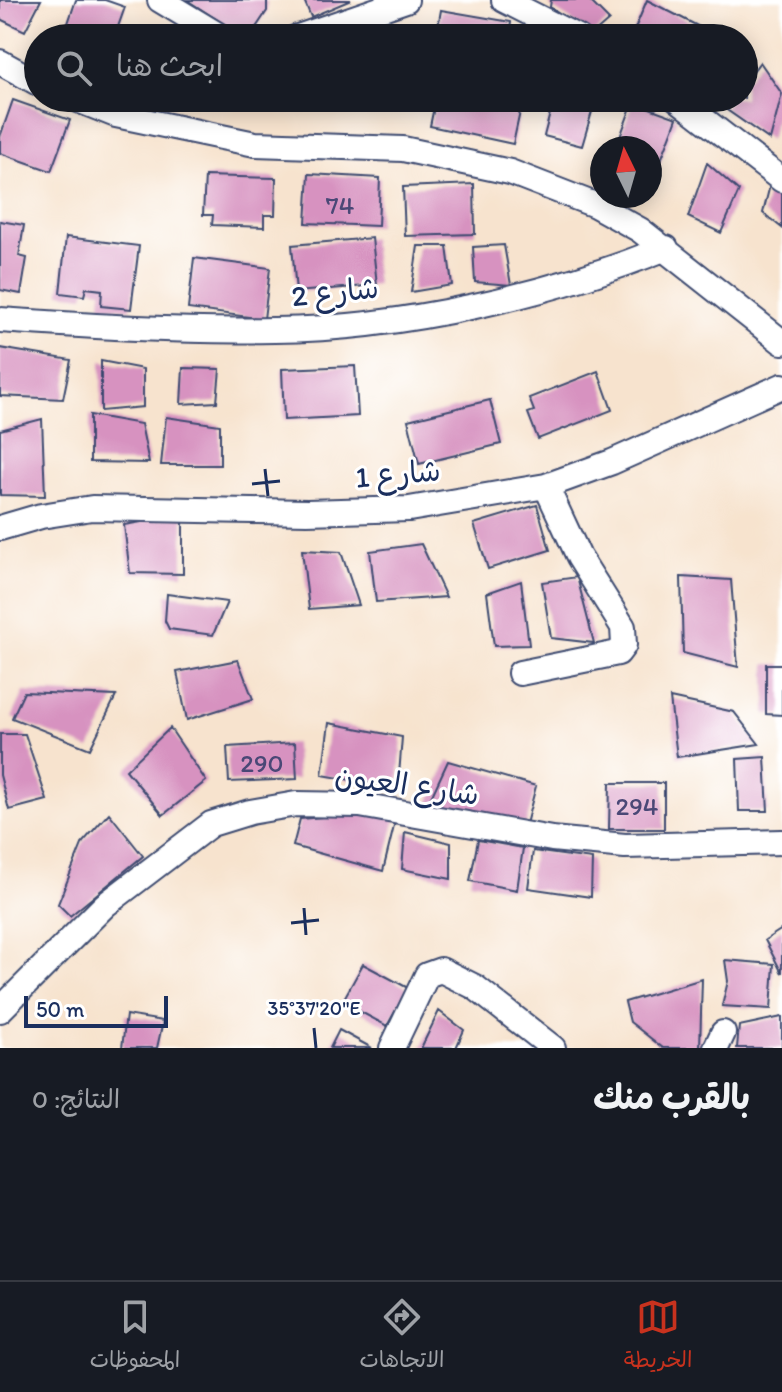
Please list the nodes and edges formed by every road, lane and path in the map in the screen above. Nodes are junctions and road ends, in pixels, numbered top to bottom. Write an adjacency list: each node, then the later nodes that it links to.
1 (160, 0): 4 (street)
2 (406, 0): 5 (street)
3 (504, 0): 6 (street)
4 (200, 24)
5 (336, 24)
6 (551, 24)
7 (0, 62): 8 (street)
8 (24, 75)
9 (116, 112): 12 (street)
10 (694, 112): 11 (street)
11 (782, 180)
12 (666, 248): 13 (street, شارع 2); 14 (street)
13 (0, 320)
14 (782, 342)
15 (782, 386): 16 (street, شارع 1)
16 (546, 486): 17 (street, شارع 1); 18 (street)
17 (0, 528)
18 (520, 673)
19 (782, 842): 20 (street, شارع العيون)
20 (0, 1010)
21 (392, 1048): 22 (street)
22 (553, 1048)

